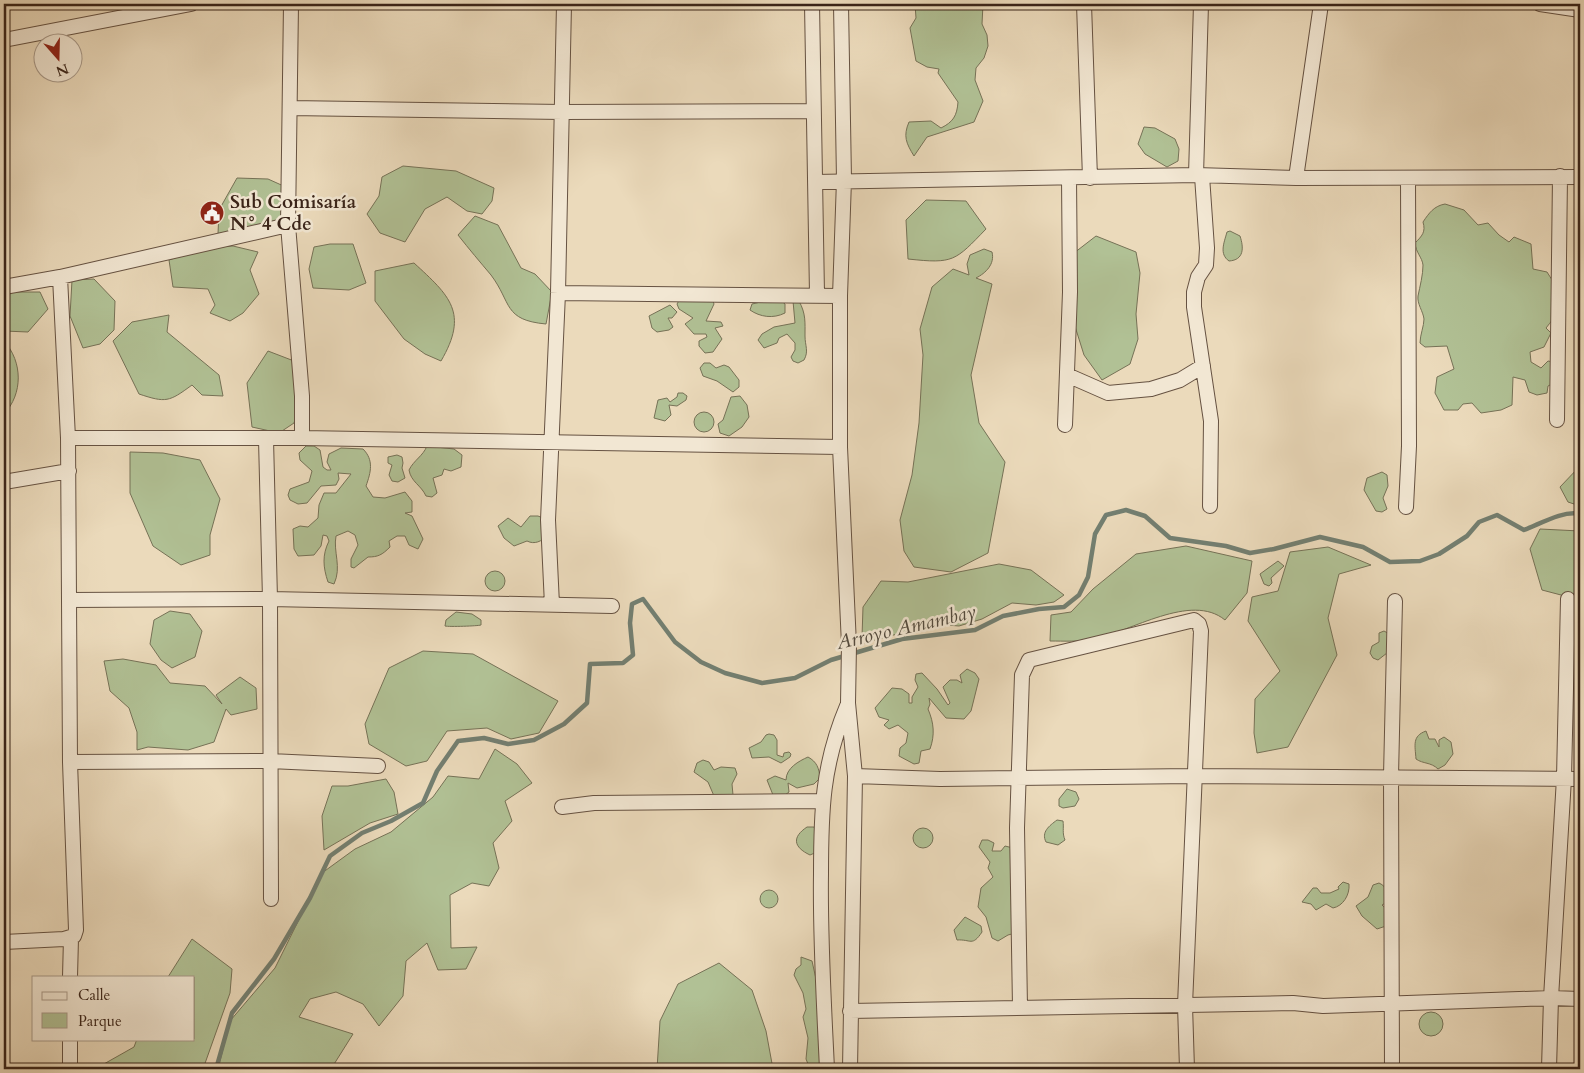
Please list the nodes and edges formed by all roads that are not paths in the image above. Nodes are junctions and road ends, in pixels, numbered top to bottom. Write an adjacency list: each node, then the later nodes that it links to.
1 (191, 4): 11 (street)
2 (291, 4): 12 (street)
3 (564, 4): 14 (street)
4 (812, 4): 13 (street)
5 (840, 4): 22 (street)
6 (1084, 4): 19 (street)
7 (1200, 4): 15 (street)
8 (1320, 4): 20 (street)
9 (1540, 4): 10 (street)
10 (1580, 10)
11 (4, 40)
12 (290, 108): 14 (street); 24 (street)
13 (813, 111): 14 (street); 23 (street)
14 (564, 112): 27 (street)
15 (1199, 176): 19 (street); 20 (street); 30 (street)
16 (1560, 176): 17 (street); 21 (street); 32 (street)
17 (1580, 177)
18 (1069, 178): 19 (street); 22 (street); 31 (street)
19 (1090, 178)
20 (1296, 178): 21 (street)
21 (1408, 178): 42 (street)
22 (844, 180): 23 (street); 29 (street)
23 (815, 182): 28 (street)
24 (288, 225): 25 (street); 35 (street)
25 (60, 277): 26 (street); 34 (street)
26 (4, 287)
27 (558, 293): 28 (street); 37 (street)
28 (817, 294): 29 (street)
29 (840, 296): 38 (street)
30 (1203, 366): 31 (street); 41 (street)
31 (1067, 375): 33 (street)
32 (1557, 420)
33 (1065, 425)
34 (68, 438): 36 (street); 39 (street)
35 (302, 438): 36 (street); 37 (street)
36 (266, 439): 43 (street)
37 (551, 444): 38 (street); 47 (street)
38 (840, 447): 49 (street)
39 (69, 471): 40 (street); 45 (street)
40 (4, 482)
41 (1210, 506)
42 (1406, 507)
43 (270, 599): 45 (street); 47 (street); 50 (street)
44 (1568, 599): 57 (street)
45 (69, 600): 51 (street)
46 (1395, 601): 55 (street)
47 (552, 605): 48 (street)
48 (612, 606)
49 (848, 703): 53 (street); 59 (street)
50 (270, 761): 51 (street); 52 (street); 61 (street)
51 (70, 762): 62 (street)
52 (378, 766)
53 (854, 776): 56 (street); 70 (street)
54 (1193, 776): 55 (street); 56 (street); 56 (street); 68 (street)
55 (1391, 776): 57 (street); 67 (street)
56 (1019, 777): 69 (street)
57 (1564, 778): 58 (street); 65 (street)
58 (1580, 779)
59 (822, 801): 60 (street); 73 (street)
60 (562, 807)
61 (271, 899)
62 (71, 938): 63 (street); 64 (street)
63 (4, 942)
64 (70, 976)
65 (1551, 998): 66 (street); 67 (street); 77 (street)
66 (1580, 999)
67 (1391, 1004): 68 (street); 76 (street)
68 (1185, 1006): 69 (street); 75 (street)
69 (1020, 1007): 70 (street)
70 (850, 1011): 74 (street)
71 (70, 1040): 72 (street)
72 (70, 1069)
73 (827, 1069)
74 (850, 1069)
75 (1187, 1069)
76 (1392, 1069)
77 (1549, 1069)

